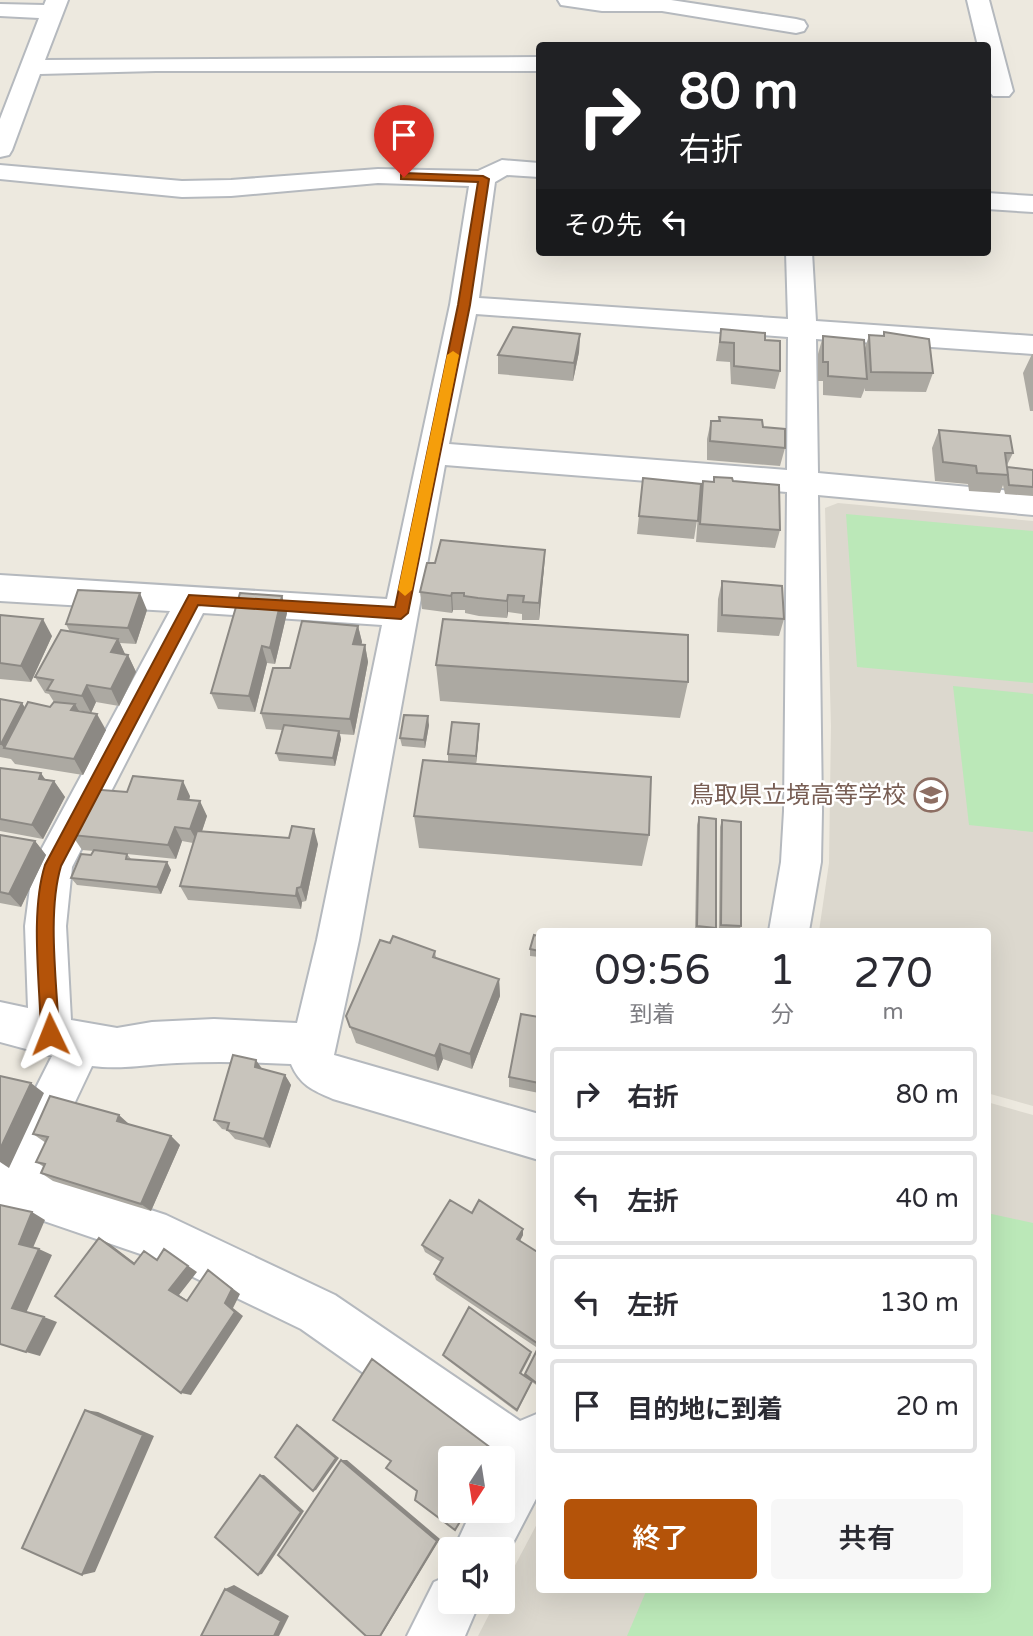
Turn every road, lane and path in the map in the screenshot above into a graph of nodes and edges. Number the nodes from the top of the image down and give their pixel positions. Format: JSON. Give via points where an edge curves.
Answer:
{"nodes":[{"id":1,"x":569,"y":0,"type":"edge"},
{"id":2,"x":794,"y":0,"type":"edge"},
{"id":3,"x":978,"y":0,"type":"edge"},
{"id":4,"x":55,"y":6,"type":"edge"},
{"id":5,"x":0,"y":10,"type":"edge"},
{"id":6,"x":795,"y":36,"type":"edge"},
{"id":7,"x":990,"y":42,"type":"edge"},
{"id":8,"x":991,"y":47,"type":"edge"},
{"id":9,"x":536,"y":64,"type":"edge"},
{"id":10,"x":29,"y":74,"type":"junction"},
{"id":11,"x":0,"y":80,"type":"edge"},
{"id":12,"x":1003,"y":91,"type":"edge"},
{"id":13,"x":0,"y":150,"type":"edge"},
{"id":14,"x":536,"y":170,"type":"edge"},
{"id":15,"x":0,"y":172,"type":"edge"},
{"id":16,"x":483,"y":179,"type":"junction"},
{"id":17,"x":991,"y":201,"type":"edge"},
{"id":18,"x":1033,"y":204,"type":"edge"},
{"id":19,"x":799,"y":256,"type":"edge"},
{"id":20,"x":464,"y":305,"type":"junction"},
{"id":21,"x":802,"y":331,"type":"junction"},
{"id":22,"x":1033,"y":345,"type":"edge"},
{"id":23,"x":432,"y":453,"type":"junction"},
{"id":24,"x":800,"y":482,"type":"junction"},
{"id":25,"x":1033,"y":504,"type":"edge"},
{"id":26,"x":0,"y":588,"type":"edge"},
{"id":27,"x":194,"y":599,"type":"junction"},
{"id":28,"x":401,"y":613,"type":"junction"},
{"id":29,"x":790,"y":928,"type":"edge"},
{"id":30,"x":0,"y":1022,"type":"edge"},
{"id":31,"x":65,"y":1039,"type":"junction"},
{"id":32,"x":313,"y":1044,"type":"junction"},
{"id":33,"x":536,"y":1136,"type":"edge"},
{"id":34,"x":6,"y":1184,"type":"edge"},
{"id":35,"x":534,"y":1448,"type":"edge"},
{"id":36,"x":515,"y":1484,"type":"edge"},
{"id":37,"x":446,"y":1614,"type":"edge"},
{"id":38,"x":435,"y":1636,"type":"edge"}],
"edges":[{"from":1,"to":6,"type":"street","via":[[662,5]]},
{"from":2,"to":6,"type":"street"},
{"from":3,"to":7,"type":"street"},
{"from":4,"to":5,"type":"street"},
{"from":4,"to":10,"type":"street"},
{"from":8,"to":12,"type":"street"},
{"from":9,"to":10,"type":"street"},
{"from":10,"to":11,"type":"street"},
{"from":10,"to":13,"type":"street"},
{"from":14,"to":16,"type":"street","via":[[502,167]]},
{"from":15,"to":16,"type":"street","via":[[182,189],[378,176]]},
{"from":16,"to":20,"type":"street"},
{"from":17,"to":18,"type":"street"},
{"from":19,"to":21,"type":"street"},
{"from":20,"to":21,"type":"street"},
{"from":20,"to":23,"type":"street"},
{"from":21,"to":22,"type":"street"},
{"from":21,"to":24,"type":"street"},
{"from":23,"to":24,"type":"street"},
{"from":23,"to":28,"type":"street"},
{"from":24,"to":25,"type":"street"},
{"from":24,"to":29,"type":"street","via":[[803,811],[801,862]]},
{"from":26,"to":27,"type":"street"},
{"from":27,"to":28,"type":"street"},
{"from":27,"to":31,"type":"street","via":[[53,865],[46,909]]},
{"from":28,"to":32,"type":"street","via":[[338,940]]},
{"from":30,"to":31,"type":"street"},
{"from":31,"to":32,"type":"street","via":[[117,1049],[214,1040]]},
{"from":31,"to":34,"type":"street"},
{"from":32,"to":33,"type":"street","via":[[312,1063],[332,1077]]},
{"from":34,"to":35,"type":"street","via":[[166,1238],[318,1312]]},
{"from":35,"to":36,"type":"street"},
{"from":37,"to":38,"type":"street"}]}
